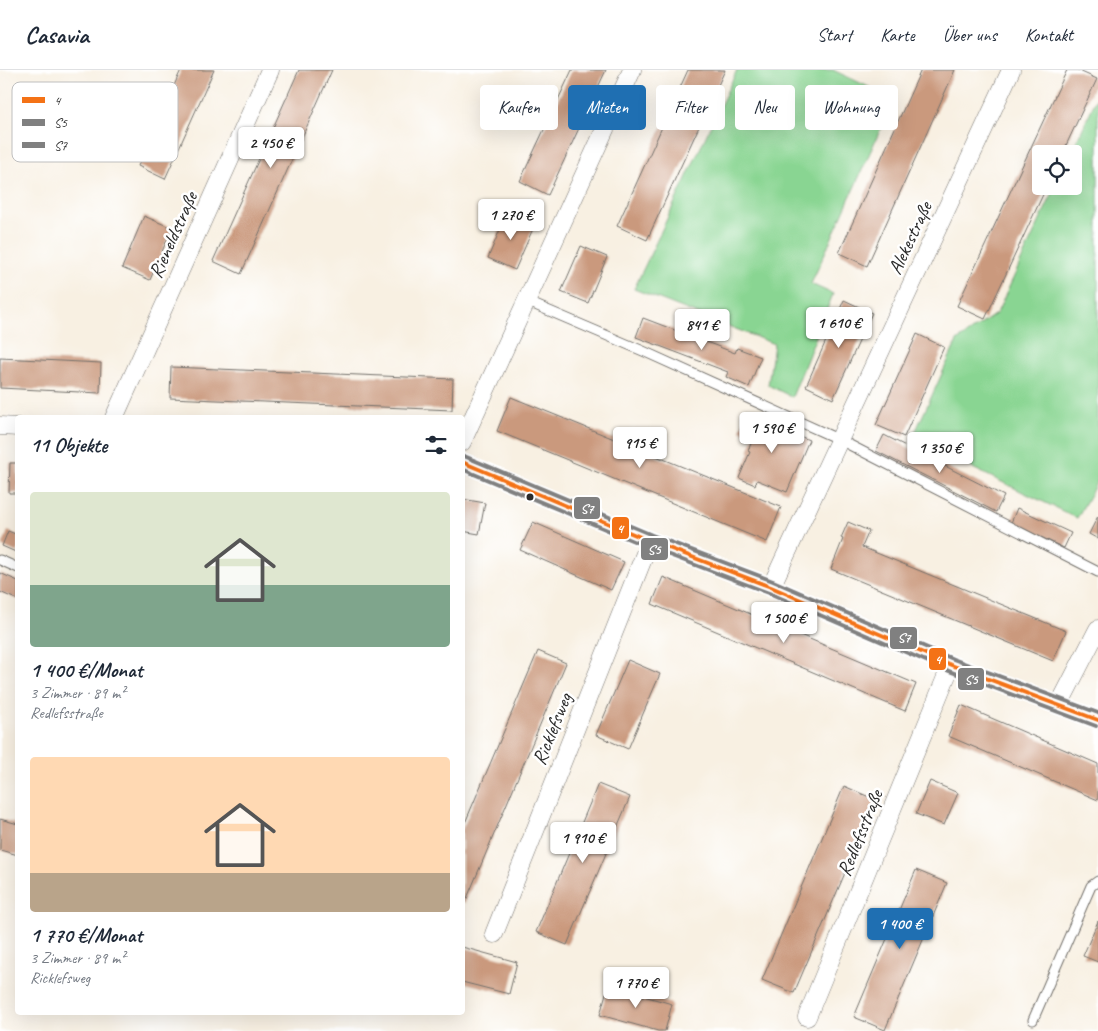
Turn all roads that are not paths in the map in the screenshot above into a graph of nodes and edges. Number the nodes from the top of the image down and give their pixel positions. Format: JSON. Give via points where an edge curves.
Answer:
{"nodes":[{"id":1,"x":270,"y":70,"type":"edge"},
{"id":2,"x":632,"y":70,"type":"edge"},
{"id":3,"x":1011,"y":70,"type":"edge"},
{"id":4,"x":526,"y":302,"type":"junction"},
{"id":5,"x":115,"y":415,"type":"edge"},
{"id":6,"x":0,"y":426,"type":"edge"},
{"id":7,"x":15,"y":427,"type":"edge"},
{"id":8,"x":465,"y":435,"type":"edge"},
{"id":9,"x":840,"y":440,"type":"junction"},
{"id":10,"x":465,"y":463,"type":"edge"},
{"id":11,"x":650,"y":541,"type":"junction"},
{"id":12,"x":0,"y":560,"type":"edge"},
{"id":13,"x":15,"y":567,"type":"edge"},
{"id":14,"x":1098,"y":572,"type":"edge"},
{"id":15,"x":771,"y":587,"type":"junction"},
{"id":16,"x":1098,"y":629,"type":"edge"},
{"id":17,"x":952,"y":665,"type":"junction"},
{"id":18,"x":1058,"y":705,"type":"junction"},
{"id":19,"x":1098,"y":720,"type":"edge"},
{"id":20,"x":1098,"y":881,"type":"edge"},
{"id":21,"x":494,"y":934,"type":"dead end"},
{"id":22,"x":807,"y":1017,"type":"dead end"},
{"id":23,"x":1033,"y":1020,"type":"dead end"}],
"edges":[{"from":1,"to":5,"type":"street","name":"Rieneldstraße"},
{"from":2,"to":4,"type":"street"},
{"from":3,"to":9,"type":"street","name":"Alekestraße"},
{"from":4,"to":8,"type":"street"},
{"from":4,"to":9,"type":"lane"},
{"from":6,"to":7,"type":"street"},
{"from":9,"to":14,"type":"lane"},
{"from":9,"to":15,"type":"street","name":"Alekestraße"},
{"from":10,"to":11,"type":"street"},
{"from":11,"to":15,"type":"street"},
{"from":11,"to":21,"type":"street","name":"Ricklefsweg"},
{"from":12,"to":13,"type":"lane"},
{"from":15,"to":17,"type":"street"},
{"from":16,"to":18,"type":"street"},
{"from":17,"to":18,"type":"street"},
{"from":17,"to":22,"type":"street","name":"Redlefsstraße"},
{"from":18,"to":19,"type":"street"},
{"from":20,"to":23,"type":"lane","via":[[1091,886]]}]}
